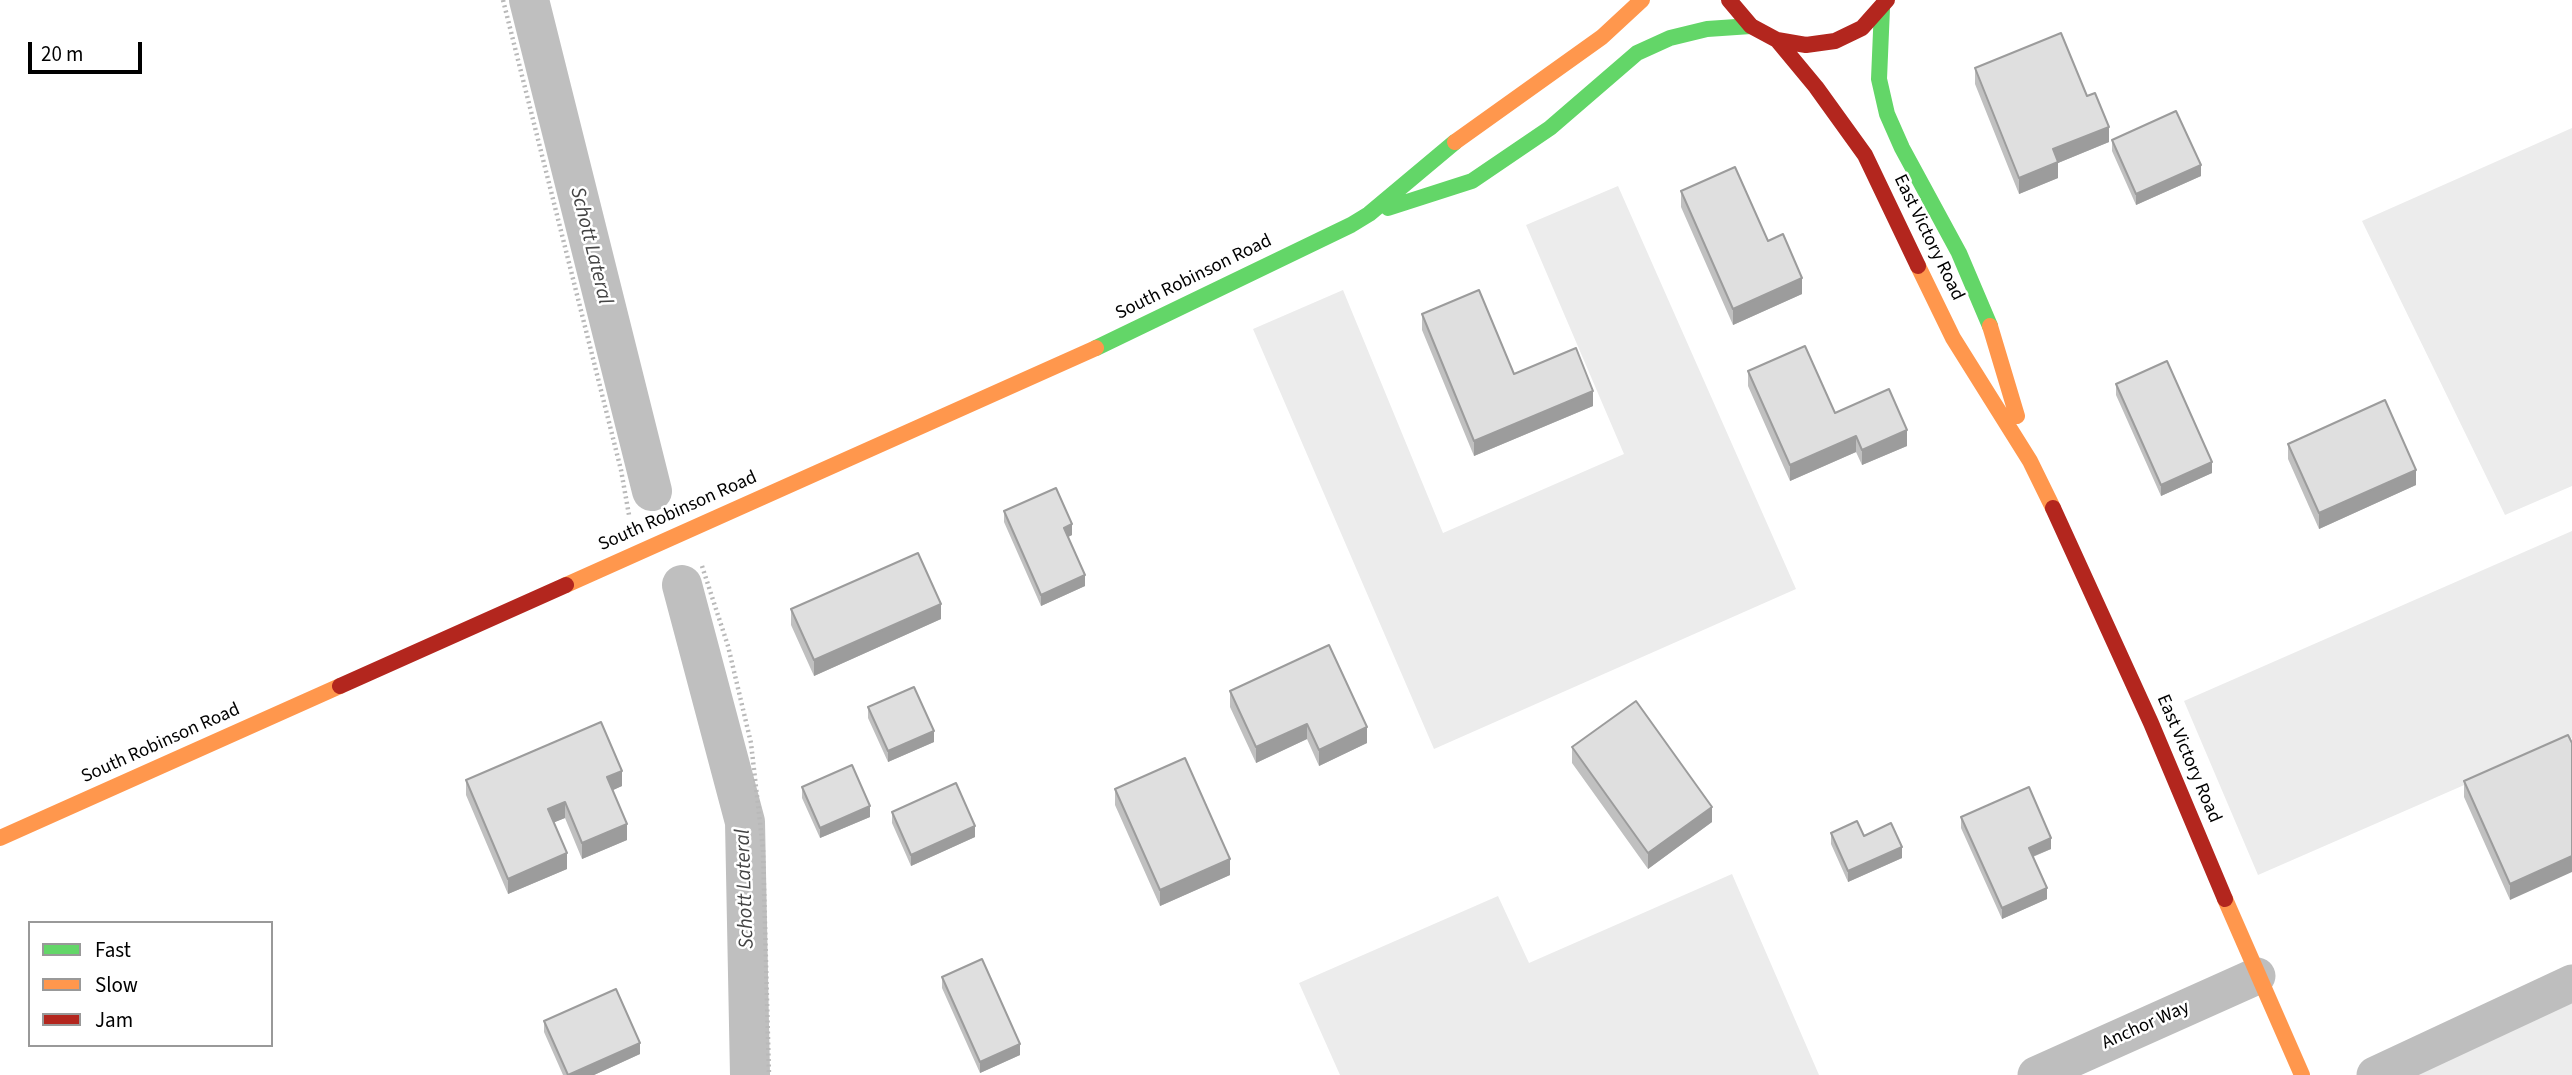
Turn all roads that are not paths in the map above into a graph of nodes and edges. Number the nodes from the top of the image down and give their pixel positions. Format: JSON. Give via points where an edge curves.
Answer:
{"nodes":[{"id":1,"x":1642,"y":0,"type":"edge"},
{"id":2,"x":1728,"y":0,"type":"edge"},
{"id":3,"x":1885,"y":4,"type":"edge"},
{"id":4,"x":1751,"y":26,"type":"junction"},
{"id":5,"x":1777,"y":40,"type":"junction"},
{"id":6,"x":1369,"y":214,"type":"junction"},
{"id":7,"x":2030,"y":461,"type":"junction"},
{"id":8,"x":0,"y":838,"type":"edge"},
{"id":9,"x":2257,"y":976,"type":"junction"},
{"id":10,"x":2572,"y":983,"type":"edge"},
{"id":11,"x":2036,"y":1075,"type":"edge"},
{"id":12,"x":2302,"y":1075,"type":"edge"},
{"id":13,"x":2375,"y":1075,"type":"edge"}],
"edges":[{"from":1,"to":6,"type":"street","name":"South Robinson Road","via":[[1602,37],[1452,144]]},
{"from":2,"to":4,"type":"street"},
{"from":3,"to":5,"type":"street","via":[[1862,28],[1835,41],[1806,45]]},
{"from":3,"to":7,"type":"street","name":"East Victory Road","via":[[1879,79],[1888,114],[1989,322]]},
{"from":4,"to":5,"type":"street"},
{"from":4,"to":6,"type":"street","name":"South Robinson Road","via":[[1707,29],[1637,53],[1550,128],[1472,181]]},
{"from":5,"to":7,"type":"street","name":"East Victory Road","via":[[1865,155],[1953,338]]},
{"from":6,"to":8,"type":"street","name":"South Robinson Road","via":[[1130,333]]},
{"from":7,"to":9,"type":"street","name":"East Victory Road","via":[[2151,723]]},
{"from":9,"to":11,"type":"street","name":"Anchor Way"},
{"from":9,"to":12,"type":"street","name":"East Victory Road"},
{"from":10,"to":13,"type":"street"}]}
